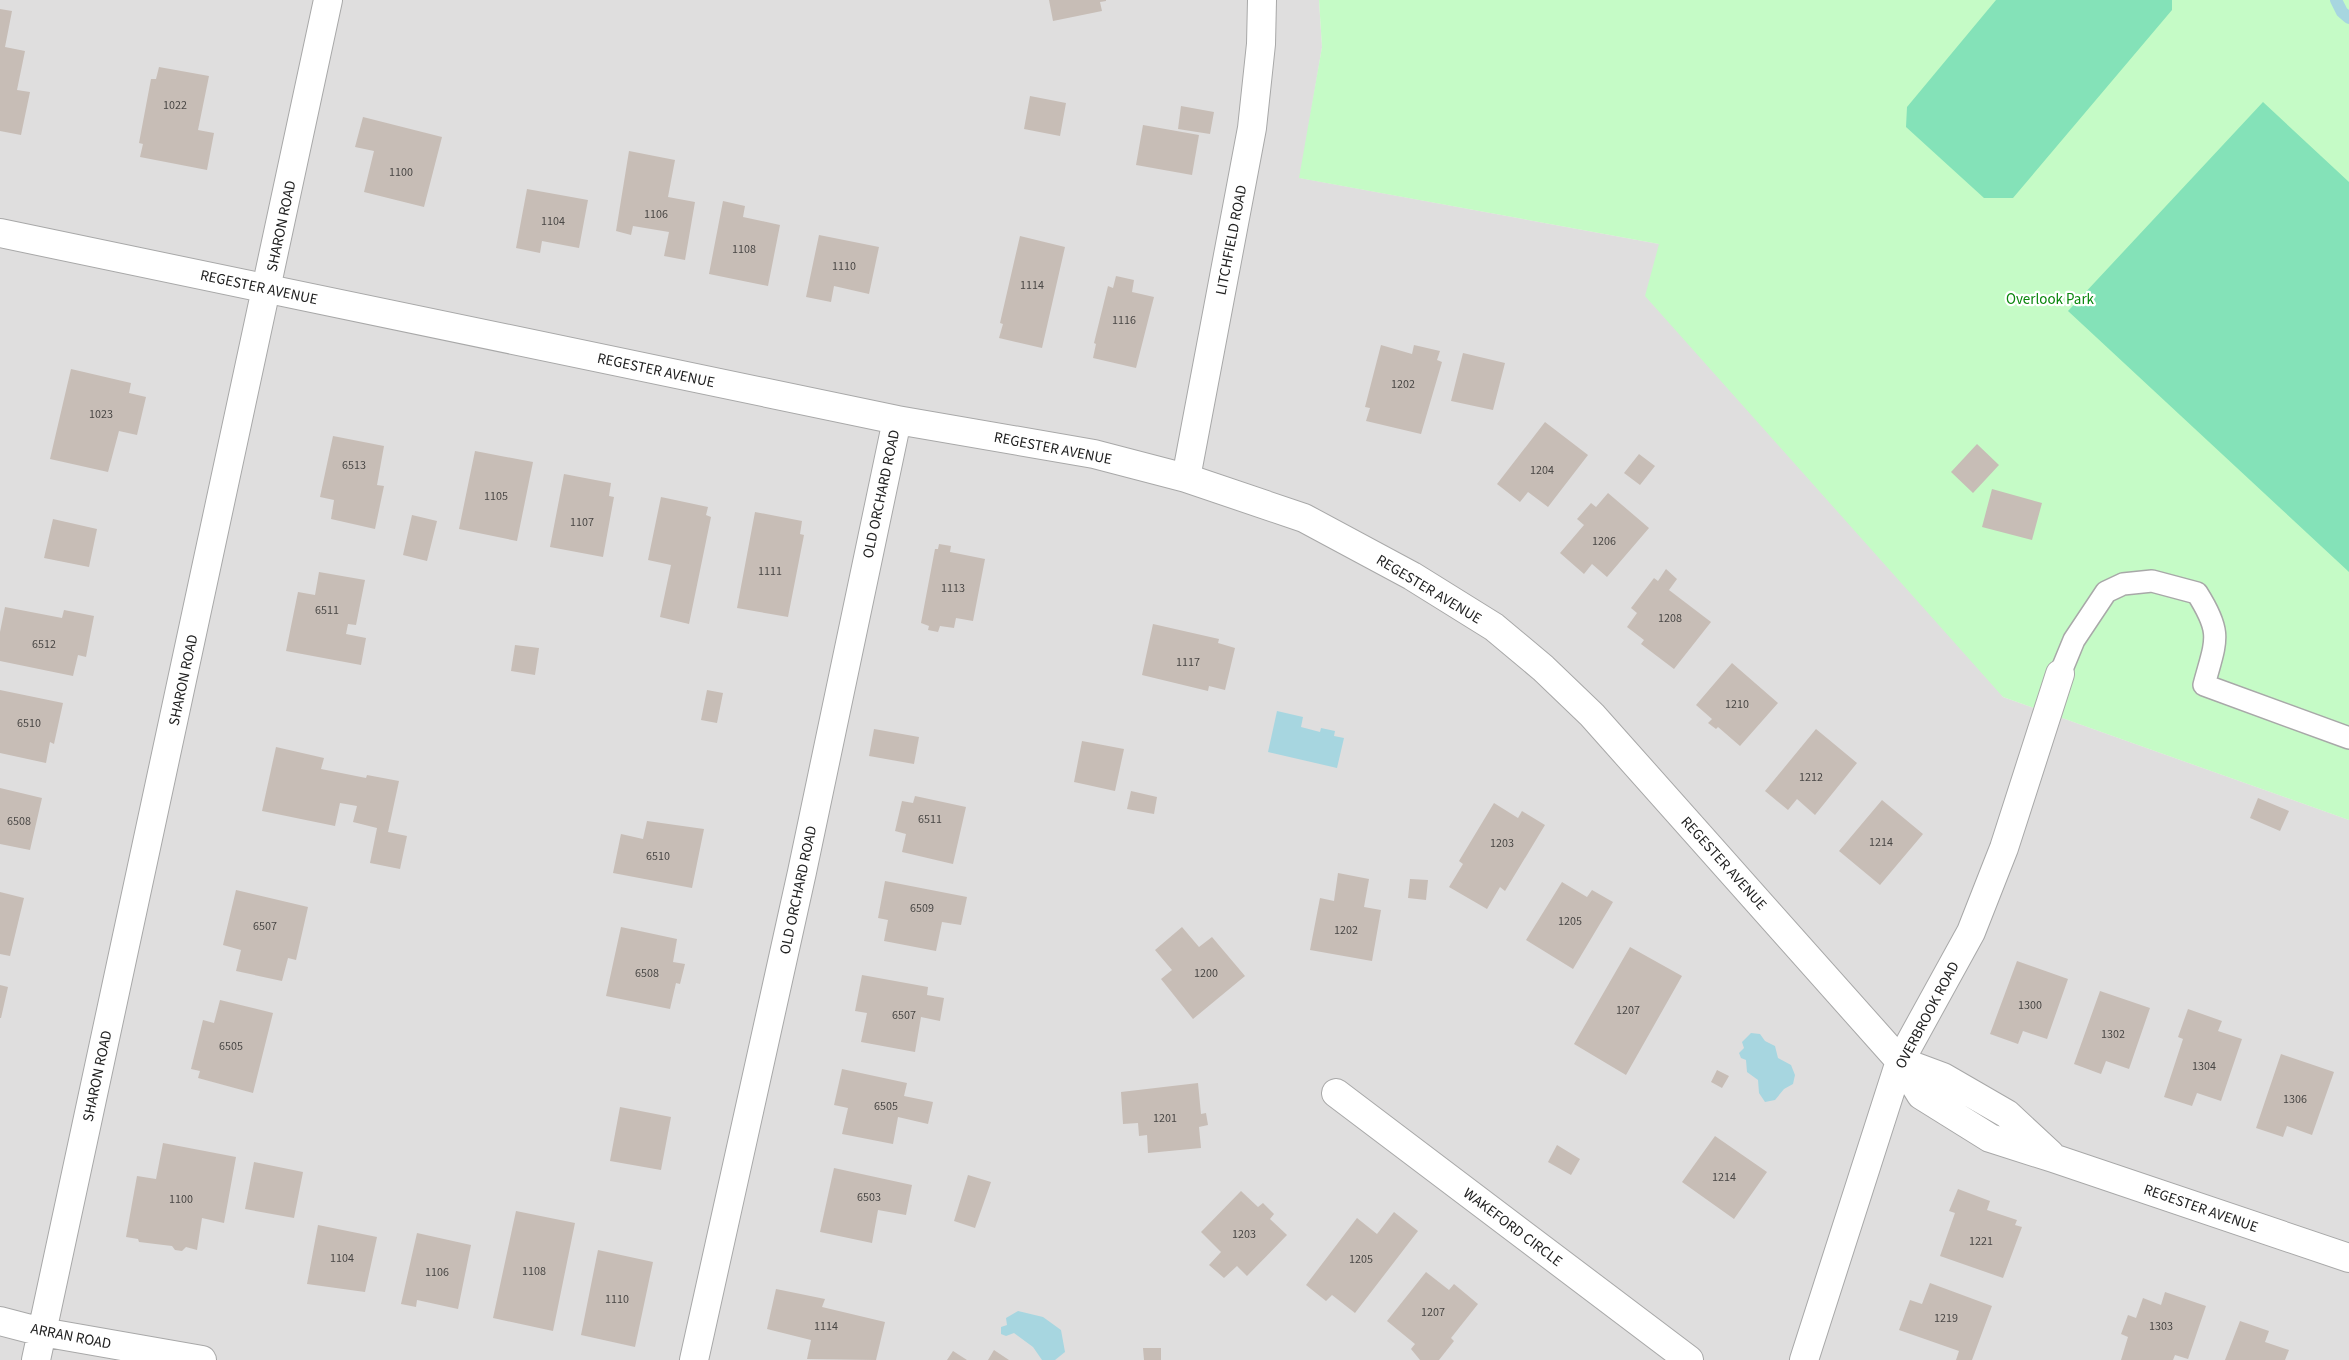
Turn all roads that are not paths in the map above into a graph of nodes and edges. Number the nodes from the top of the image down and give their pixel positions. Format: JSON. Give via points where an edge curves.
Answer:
{"nodes":[{"id":1,"x":328,"y":0,"type":"edge"},
{"id":2,"x":1262,"y":0,"type":"edge"},
{"id":3,"x":0,"y":233,"type":"edge"},
{"id":4,"x":267,"y":289,"type":"junction"},
{"id":5,"x":896,"y":420,"type":"junction"},
{"id":6,"x":1186,"y":478,"type":"junction"},
{"id":7,"x":2060,"y":674,"type":"joint"},
{"id":8,"x":2349,"y":738,"type":"edge"},
{"id":9,"x":1900,"y":1060,"type":"junction"},
{"id":10,"x":1336,"y":1093,"type":"dead end"},
{"id":11,"x":2349,"y":1258,"type":"edge"},
{"id":12,"x":0,"y":1321,"type":"edge"},
{"id":13,"x":42,"y":1332,"type":"junction"},
{"id":14,"x":36,"y":1360,"type":"edge"},
{"id":15,"x":202,"y":1360,"type":"edge"},
{"id":16,"x":694,"y":1360,"type":"edge"},
{"id":17,"x":1689,"y":1360,"type":"edge"},
{"id":18,"x":1804,"y":1360,"type":"edge"}],
"edges":[{"from":1,"to":4,"type":"street","name":"SHARON ROAD"},
{"from":2,"to":6,"type":"street","name":"LITCHFIELD ROAD","via":[[1252,128]]},
{"from":3,"to":4,"type":"street","name":"REGESTER AVENUE"},
{"from":4,"to":5,"type":"street","name":"REGESTER AVENUE"},
{"from":4,"to":13,"type":"street","name":"SHARON ROAD"},
{"from":5,"to":6,"type":"street","name":"REGESTER AVENUE","via":[[1094,454]]},
{"from":5,"to":16,"type":"street","name":"OLD ORCHARD ROAD","via":[[802,872]]},
{"from":6,"to":9,"type":"street","name":"REGESTER AVENUE","via":[[1304,518],[1412,576],[1494,627],[1592,715]]},
{"from":7,"to":8,"type":"lane","via":[[2074,640],[2106,592],[2123,584],[2152,581],[2197,593],[2211,616],[2216,640],[2204,685]]},
{"from":7,"to":9,"type":"street","name":"OVERBROOK ROAD","via":[[2004,848],[1971,932]]},
{"from":9,"to":11,"type":"street","name":"REGESTER AVENUE","via":[[1922,1095],[1990,1138]]},
{"from":9,"to":18,"type":"street","name":"OVERBROOK ROAD"},
{"from":10,"to":17,"type":"street","name":"WAKEFORD CIRCLE"},
{"from":12,"to":13,"type":"street","name":"ARRAN ROAD"},
{"from":13,"to":14,"type":"street","name":"SHARON ROAD"},
{"from":13,"to":15,"type":"street","name":"ARRAN ROAD"}]}
